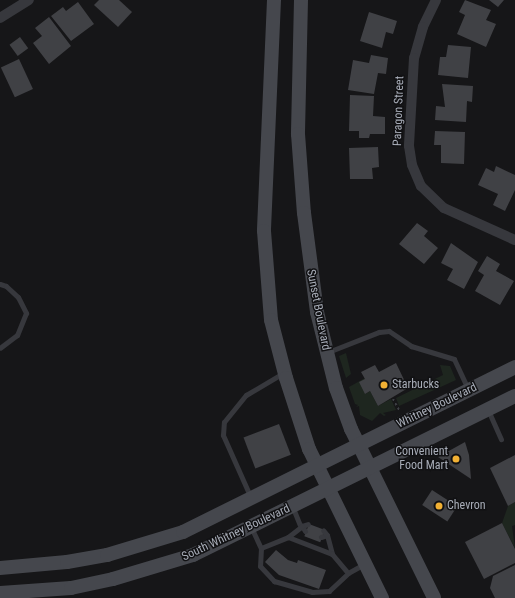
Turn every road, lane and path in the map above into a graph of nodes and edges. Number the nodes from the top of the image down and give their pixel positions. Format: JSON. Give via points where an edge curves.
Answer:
{"nodes":[{"id":1,"x":29,"y":0,"type":"edge"},
{"id":2,"x":274,"y":0,"type":"edge"},
{"id":3,"x":301,"y":0,"type":"edge"},
{"id":4,"x":436,"y":0,"type":"edge"},
{"id":5,"x":0,"y":18,"type":"edge"},
{"id":6,"x":515,"y":240,"type":"edge"},
{"id":7,"x":0,"y":284,"type":"edge"},
{"id":8,"x":0,"y":348,"type":"edge"},
{"id":9,"x":326,"y":353,"type":"junction"},
{"id":10,"x":515,"y":367,"type":"edge"},
{"id":11,"x":284,"y":372,"type":"junction"},
{"id":12,"x":468,"y":390,"type":"junction"},
{"id":13,"x":515,"y":396,"type":"edge"},
{"id":14,"x":393,"y":399,"type":"dead end"},
{"id":15,"x":399,"y":410,"type":"dead end"},
{"id":16,"x":487,"y":410,"type":"junction"},
{"id":17,"x":501,"y":439,"type":"dead end"},
{"id":18,"x":359,"y":444,"type":"junction"},
{"id":19,"x":317,"y":466,"type":"junction"},
{"id":20,"x":370,"y":468,"type":"junction"},
{"id":21,"x":328,"y":489,"type":"junction"},
{"id":22,"x":251,"y":498,"type":"junction"},
{"id":23,"x":292,"y":507,"type":"junction"},
{"id":24,"x":250,"y":526,"type":"junction"},
{"id":25,"x":323,"y":530,"type":"dead end"},
{"id":26,"x":327,"y":535,"type":"junction"},
{"id":27,"x":288,"y":537,"type":"junction"},
{"id":28,"x":321,"y":537,"type":"dead end"},
{"id":29,"x":261,"y":548,"type":"junction"},
{"id":30,"x":332,"y":554,"type":"junction"},
{"id":31,"x":365,"y":564,"type":"junction"},
{"id":32,"x":0,"y":568,"type":"edge"},
{"id":33,"x":348,"y":573,"type":"junction"},
{"id":34,"x":0,"y":593,"type":"edge"},
{"id":35,"x":380,"y":597,"type":"edge"},
{"id":36,"x":434,"y":598,"type":"edge"}],
"edges":[{"from":1,"to":5,"type":"street"},
{"from":2,"to":11,"type":"main road","via":[[264,231],[271,320]]},
{"from":3,"to":9,"type":"main road","name":"Sunset Boulevard","via":[[298,134],[304,213],[317,312]]},
{"from":4,"to":6,"type":"street","name":"Paragon Street","via":[[423,27],[414,58],[409,138],[412,165],[421,186],[444,208]]},
{"from":7,"to":8,"type":"lane","via":[[18,297],[26,313],[17,334]]},
{"from":9,"to":12,"type":"lane","via":[[379,332],[389,331],[411,346],[454,358]]},
{"from":9,"to":18,"type":"main road","name":"Sunset Boulevard"},
{"from":10,"to":12,"type":"main road","name":"Whitney Boulevard"},
{"from":11,"to":19,"type":"main road"},
{"from":11,"to":22,"type":"lane","via":[[246,396],[224,422],[223,435]]},
{"from":12,"to":18,"type":"main road","name":"Whitney Boulevard"},
{"from":13,"to":16,"type":"main road","name":"Whitney Boulevard"},
{"from":14,"to":15,"type":"path"},
{"from":16,"to":17,"type":"lane"},
{"from":16,"to":20,"type":"main road","name":"Whitney Boulevard"},
{"from":18,"to":19,"type":"main road","name":"Whitney Boulevard"},
{"from":18,"to":20,"type":"main road","name":"Sunset Boulevard"},
{"from":19,"to":21,"type":"main road"},
{"from":19,"to":22,"type":"main road","name":"South Whitney Boulevard"},
{"from":20,"to":21,"type":"main road","name":"Whitney Boulevard"},
{"from":20,"to":36,"type":"main road","name":"Sunset Boulevard"},
{"from":21,"to":23,"type":"main road","name":"South Whitney Boulevard"},
{"from":21,"to":31,"type":"main road"},
{"from":22,"to":32,"type":"main road","name":"South Whitney Boulevard","via":[[183,532],[146,544],[67,562]]},
{"from":23,"to":24,"type":"main road","name":"South Whitney Boulevard"},
{"from":23,"to":27,"type":"lane","via":[[304,527]]},
{"from":24,"to":29,"type":"lane"},
{"from":24,"to":34,"type":"main road","name":"South Whitney Boulevard","via":[[193,555],[127,576],[71,588]]},
{"from":25,"to":26,"type":"lane"},
{"from":26,"to":28,"type":"lane"},
{"from":26,"to":30,"type":"lane"},
{"from":27,"to":29,"type":"lane"},
{"from":27,"to":30,"type":"lane"},
{"from":29,"to":33,"type":"lane","via":[[260,566],[274,581],[312,592],[329,591]]},
{"from":30,"to":33,"type":"lane"},
{"from":31,"to":33,"type":"lane"},
{"from":31,"to":35,"type":"main road"}]}
